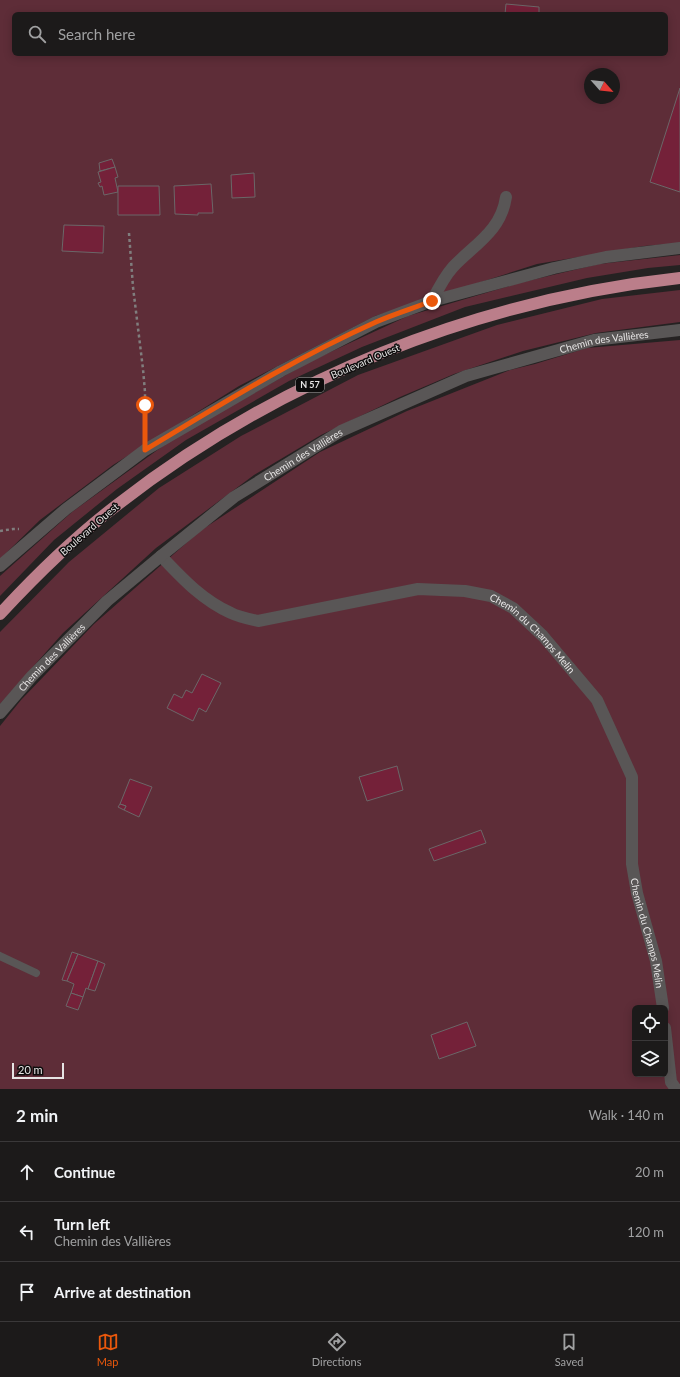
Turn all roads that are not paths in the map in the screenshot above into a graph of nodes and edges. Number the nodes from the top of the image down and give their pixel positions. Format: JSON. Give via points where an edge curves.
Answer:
{"nodes":[{"id":1,"x":506,"y":197,"type":"dead end"},
{"id":2,"x":680,"y":248,"type":"edge"},
{"id":3,"x":680,"y":278,"type":"edge"},
{"id":4,"x":432,"y":301,"type":"junction"},
{"id":5,"x":680,"y":330,"type":"edge"},
{"id":6,"x":161,"y":556,"type":"junction"},
{"id":7,"x":0,"y":566,"type":"edge"},
{"id":8,"x":0,"y":614,"type":"edge"},
{"id":9,"x":0,"y":713,"type":"edge"},
{"id":10,"x":0,"y":956,"type":"edge"},
{"id":11,"x":36,"y":972,"type":"dead end"},
{"id":12,"x":663,"y":1005,"type":"edge"},
{"id":13,"x":666,"y":1041,"type":"edge"},
{"id":14,"x":676,"y":1089,"type":"edge"}],
"edges":[{"from":1,"to":4,"type":"street","via":[[495,227],[452,268]]},
{"from":2,"to":4,"type":"street","via":[[580,262]]},
{"from":3,"to":8,"type":"main road","name":"Boulevard Ouest","number":"N 57","via":[[588,291],[498,312],[419,338],[323,379],[204,444],[116,505],[74,541]]},
{"from":4,"to":7,"type":"street","via":[[376,322],[326,347],[274,374],[145,450],[66,508]]},
{"from":5,"to":6,"type":"street","name":"Chemin des Vallières","via":[[594,340],[459,380],[341,431],[234,497]]},
{"from":6,"to":9,"type":"street","name":"Chemin des Vallières","via":[[107,601],[32,676]]},
{"from":6,"to":12,"type":"street","name":"Chemin du Champs Melin","via":[[186,583],[208,600],[232,614],[258,621],[418,589],[465,591],[491,596],[513,608],[543,636],[597,700],[632,778],[632,864],[637,893],[656,961]]},
{"from":10,"to":11,"type":"lane"},
{"from":13,"to":14,"type":"street","via":[[671,1082]]}]}
